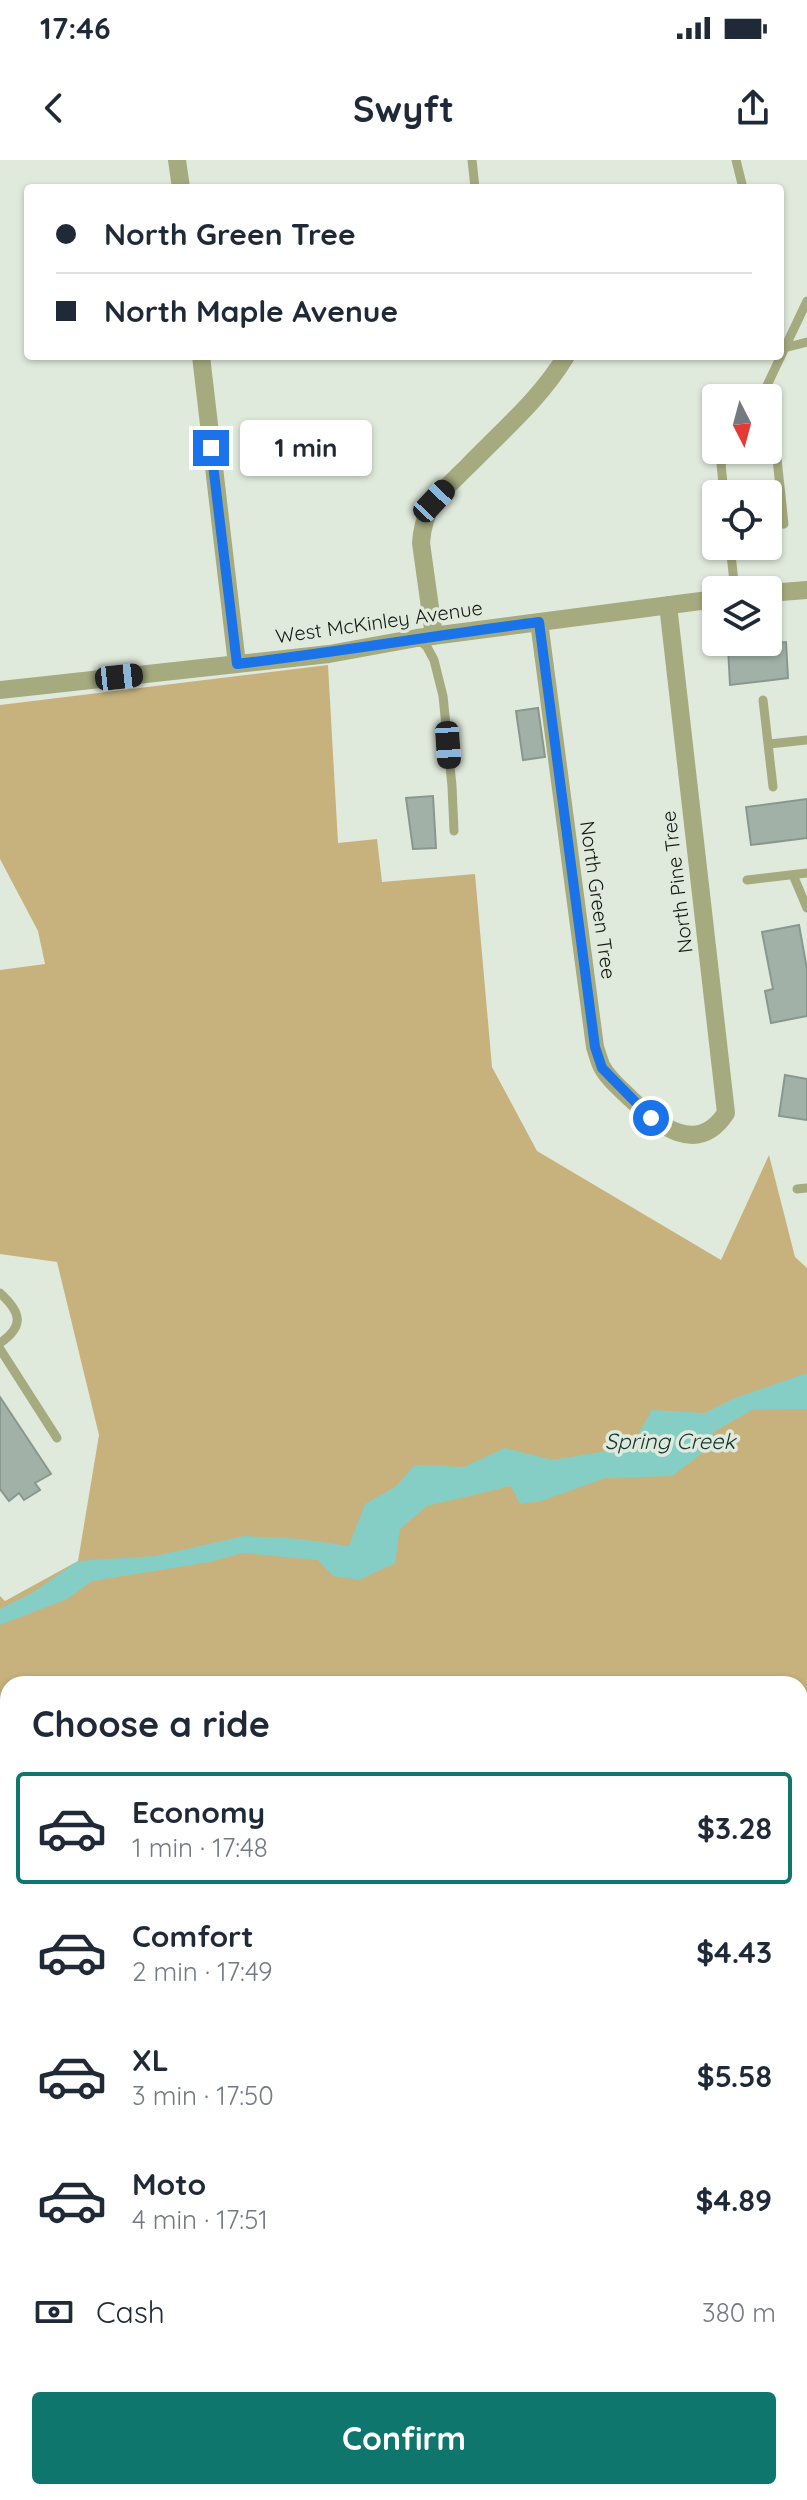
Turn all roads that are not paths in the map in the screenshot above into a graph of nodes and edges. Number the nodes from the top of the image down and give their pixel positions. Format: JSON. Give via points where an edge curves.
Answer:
{"nodes":[{"id":1,"x":177,"y":160,"type":"edge"},
{"id":2,"x":472,"y":160,"type":"edge"},
{"id":3,"x":736,"y":160,"type":"edge"},
{"id":4,"x":180,"y":184,"type":"edge"},
{"id":5,"x":475,"y":184,"type":"edge"},
{"id":6,"x":742,"y":184,"type":"edge"},
{"id":7,"x":807,"y":301,"type":"edge"},
{"id":8,"x":807,"y":342,"type":"edge"},
{"id":9,"x":784,"y":348,"type":"joint"},
{"id":10,"x":201,"y":360,"type":"edge"},
{"id":11,"x":563,"y":360,"type":"edge"},
{"id":12,"x":778,"y":360,"type":"edge"},
{"id":13,"x":767,"y":384,"type":"edge"},
{"id":14,"x":782,"y":505,"type":"edge"},
{"id":15,"x":782,"y":524,"type":"edge"},
{"id":16,"x":807,"y":590,"type":"edge"},
{"id":17,"x":782,"y":592,"type":"edge"},
{"id":18,"x":702,"y":601,"type":"edge"},
{"id":19,"x":668,"y":605,"type":"junction"},
{"id":20,"x":539,"y":622,"type":"junction"},
{"id":21,"x":426,"y":637,"type":"junction"},
{"id":22,"x":237,"y":664,"type":"junction"},
{"id":23,"x":0,"y":690,"type":"edge"},
{"id":24,"x":763,"y":700,"type":"dead end"},
{"id":25,"x":807,"y":740,"type":"edge"},
{"id":26,"x":769,"y":744,"type":"junction"},
{"id":27,"x":773,"y":787,"type":"dead end"},
{"id":28,"x":454,"y":831,"type":"dead end"},
{"id":29,"x":807,"y":873,"type":"edge"},
{"id":30,"x":793,"y":875,"type":"junction"},
{"id":31,"x":747,"y":880,"type":"dead end"},
{"id":32,"x":807,"y":908,"type":"edge"},
{"id":33,"x":694,"y":1134,"type":"joint"},
{"id":34,"x":0,"y":1293,"type":"edge"},
{"id":35,"x":0,"y":1343,"type":"edge"},
{"id":36,"x":0,"y":1349,"type":"edge"},
{"id":37,"x":57,"y":1438,"type":"dead end"}],
"edges":[{"from":1,"to":4,"type":"street"},
{"from":2,"to":5,"type":"lane"},
{"from":3,"to":6,"type":"lane"},
{"from":7,"to":9,"type":"lane"},
{"from":8,"to":9,"type":"lane"},
{"from":10,"to":22,"type":"street"},
{"from":11,"to":21,"type":"street","via":[[533,400],[434,501],[421,543]]},
{"from":12,"to":13,"type":"lane"},
{"from":14,"to":15,"type":"lane"},
{"from":16,"to":17,"type":"street"},
{"from":18,"to":19,"type":"street","name":"West McKinley Avenue"},
{"from":19,"to":20,"type":"street","name":"West McKinley Avenue"},
{"from":19,"to":33,"type":"street","name":"North Pine Tree","via":[[726,1113],[719,1124]]},
{"from":20,"to":21,"type":"street","name":"West McKinley Avenue"},
{"from":20,"to":33,"type":"street","name":"North Green Tree","via":[[595,1047],[602,1068],[651,1118],[675,1133]]},
{"from":21,"to":22,"type":"street","name":"West McKinley Avenue"},
{"from":21,"to":28,"type":"lane","via":[[443,696]]},
{"from":22,"to":23,"type":"street","name":"West McKinley Avenue"},
{"from":24,"to":26,"type":"lane"},
{"from":25,"to":26,"type":"lane"},
{"from":26,"to":27,"type":"lane"},
{"from":29,"to":30,"type":"lane"},
{"from":30,"to":31,"type":"lane"},
{"from":30,"to":32,"type":"lane"},
{"from":34,"to":35,"type":"lane","via":[[17,1313],[18,1325]]},
{"from":36,"to":37,"type":"lane"}]}
